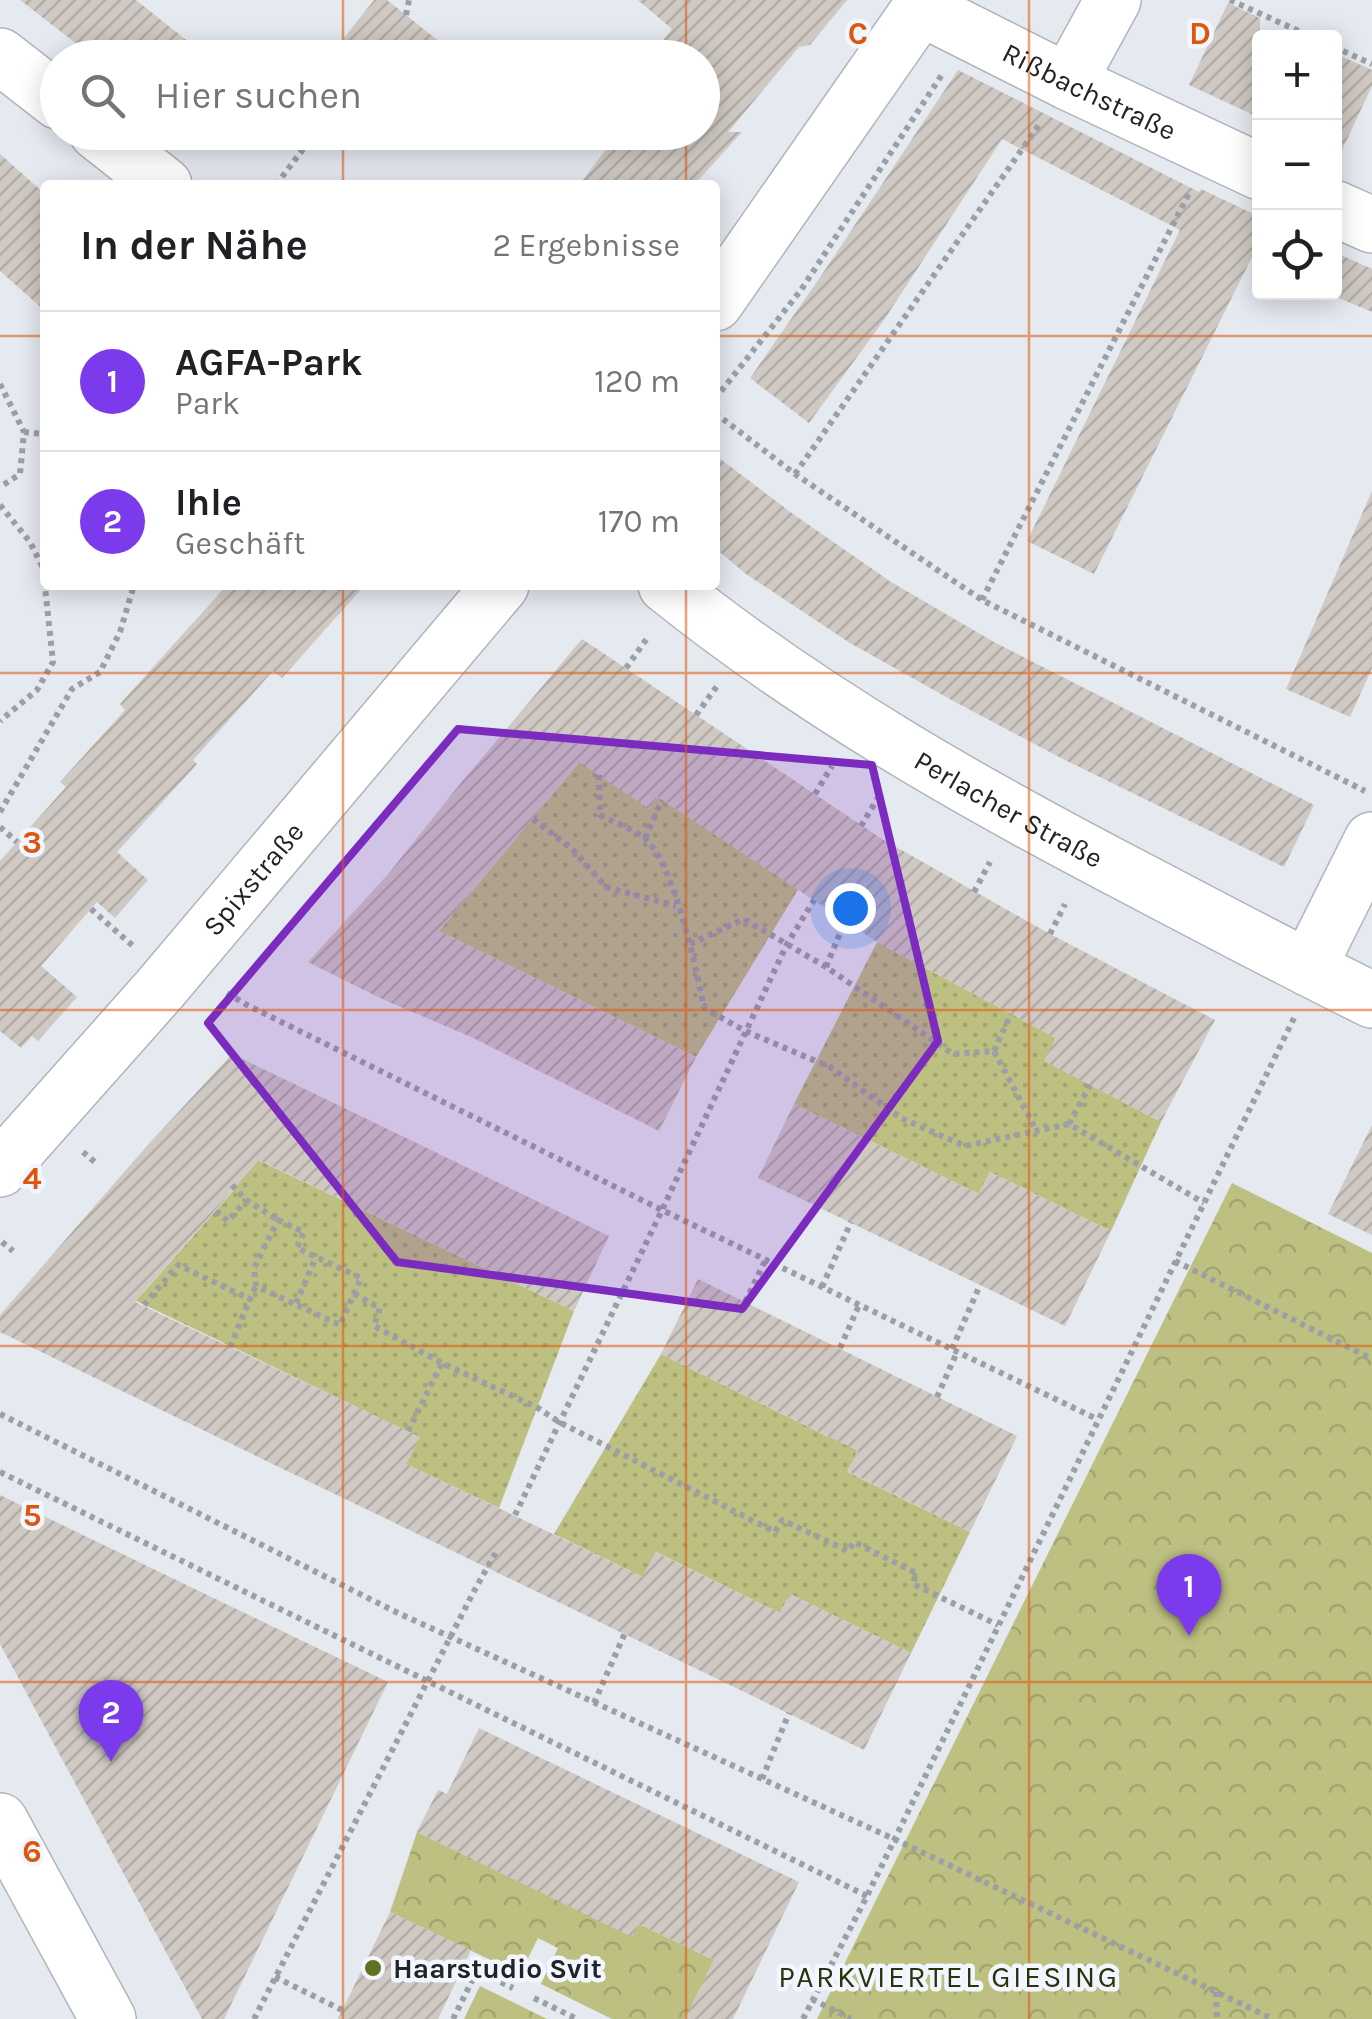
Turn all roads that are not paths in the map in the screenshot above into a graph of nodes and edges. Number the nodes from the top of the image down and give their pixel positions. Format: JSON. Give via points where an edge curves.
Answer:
{"nodes":[{"id":1,"x":1114,"y":0,"type":"edge"},
{"id":2,"x":923,"y":4,"type":"edge"},
{"id":3,"x":0,"y":56,"type":"edge"},
{"id":4,"x":1068,"y":82,"type":"junction"},
{"id":5,"x":40,"y":87,"type":"edge"},
{"id":6,"x":120,"y":150,"type":"edge"},
{"id":7,"x":1252,"y":168,"type":"edge"},
{"id":8,"x":158,"y":180,"type":"edge"},
{"id":9,"x":1338,"y":210,"type":"edge"},
{"id":10,"x":1372,"y":225,"type":"edge"},
{"id":11,"x":720,"y":296,"type":"edge"},
{"id":12,"x":497,"y":590,"type":"edge"},
{"id":13,"x":673,"y":590,"type":"edge"},
{"id":14,"x":1372,"y":840,"type":"edge"},
{"id":15,"x":1308,"y":968,"type":"junction"},
{"id":16,"x":1372,"y":1000,"type":"edge"},
{"id":17,"x":0,"y":1170,"type":"edge"},
{"id":18,"x":0,"y":1822,"type":"edge"},
{"id":19,"x":108,"y":2019,"type":"edge"}],
"edges":[{"from":1,"to":4,"type":"street"},
{"from":2,"to":4,"type":"street","name":"Rißbachstraße"},
{"from":2,"to":11,"type":"street"},
{"from":3,"to":5,"type":"street"},
{"from":4,"to":7,"type":"street","name":"Rißbachstraße"},
{"from":6,"to":8,"type":"street"},
{"from":9,"to":10,"type":"street"},
{"from":12,"to":17,"type":"street","name":"Spixstraße"},
{"from":13,"to":15,"type":"street","name":"Perlacher Straße","via":[[923,762]]},
{"from":14,"to":15,"type":"street"},
{"from":15,"to":16,"type":"street","name":"Perlacher Straße"},
{"from":18,"to":19,"type":"street"}]}
